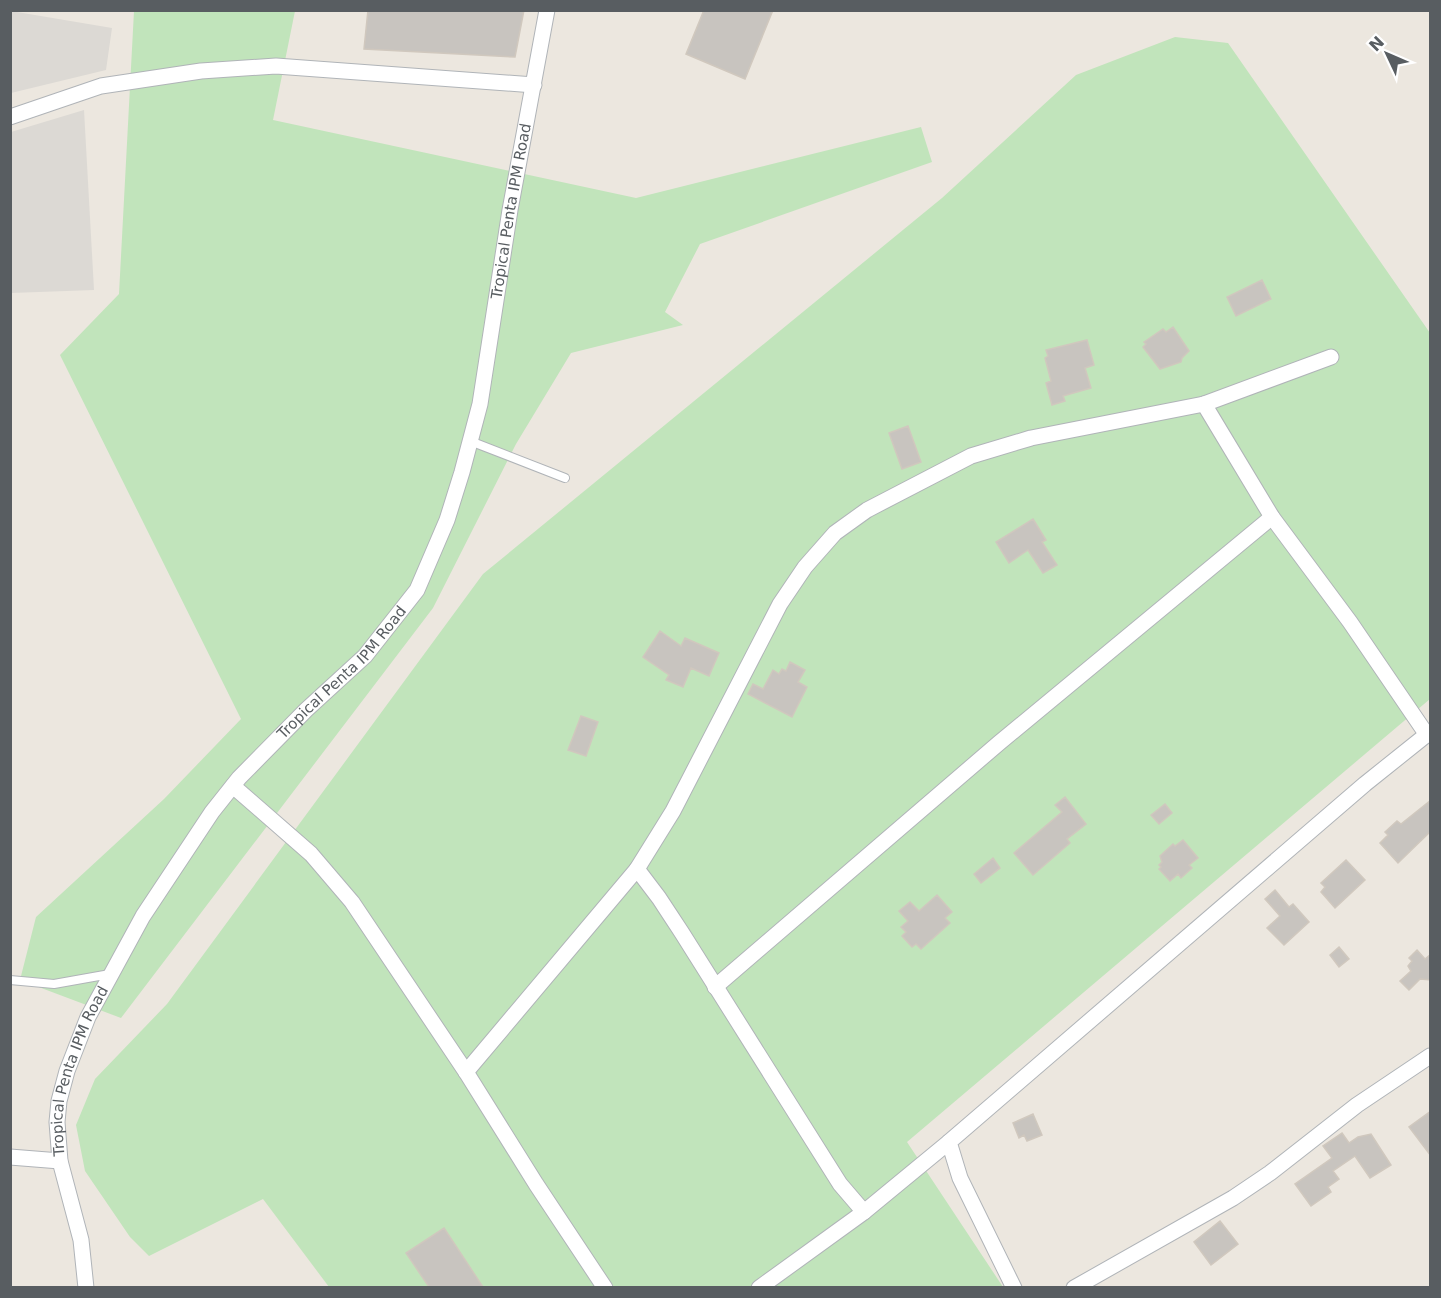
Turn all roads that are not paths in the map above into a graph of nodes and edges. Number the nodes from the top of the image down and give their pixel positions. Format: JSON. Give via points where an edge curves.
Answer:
{"nodes":[{"id":1,"x":547,"y":10,"type":"edge"},
{"id":2,"x":534,"y":85,"type":"junction"},
{"id":3,"x":10,"y":117,"type":"edge"},
{"id":4,"x":1331,"y":357,"type":"dead end"},
{"id":5,"x":1204,"y":404,"type":"junction"},
{"id":6,"x":470,"y":441,"type":"junction"},
{"id":7,"x":566,"y":478,"type":"dead end"},
{"id":8,"x":1272,"y":517,"type":"junction"},
{"id":9,"x":1429,"y":733,"type":"edge"},
{"id":10,"x":233,"y":786,"type":"junction"},
{"id":11,"x":637,"y":869,"type":"junction"},
{"id":12,"x":111,"y":974,"type":"junction"},
{"id":13,"x":10,"y":980,"type":"edge"},
{"id":14,"x":715,"y":987,"type":"junction"},
{"id":15,"x":1431,"y":1056,"type":"edge"},
{"id":16,"x":466,"y":1072,"type":"junction"},
{"id":17,"x":949,"y":1142,"type":"junction"},
{"id":18,"x":10,"y":1157,"type":"edge"},
{"id":19,"x":60,"y":1161,"type":"junction"},
{"id":20,"x":864,"y":1212,"type":"junction"},
{"id":21,"x":88,"y":1286,"type":"edge"},
{"id":22,"x":605,"y":1287,"type":"edge"},
{"id":23,"x":759,"y":1287,"type":"edge"},
{"id":24,"x":1014,"y":1287,"type":"edge"},
{"id":25,"x":1074,"y":1287,"type":"edge"}],
"edges":[{"from":1,"to":2,"type":"street","name":"Tropical Penta IPM Road"},
{"from":2,"to":3,"type":"street","via":[[276,66],[101,86]]},
{"from":2,"to":6,"type":"street","name":"Tropical Penta IPM Road","via":[[480,404]]},
{"from":4,"to":5,"type":"street"},
{"from":5,"to":8,"type":"street"},
{"from":5,"to":11,"type":"street","via":[[1031,438],[971,456],[867,510],[835,533],[780,604],[673,811]]},
{"from":6,"to":7,"type":"lane"},
{"from":6,"to":10,"type":"street","name":"Tropical Penta IPM Road","via":[[447,520],[417,590],[365,656]]},
{"from":8,"to":9,"type":"street"},
{"from":8,"to":14,"type":"street","via":[[999,743]]},
{"from":9,"to":17,"type":"street"},
{"from":10,"to":12,"type":"street","name":"Tropical Penta IPM Road","via":[[143,916]]},
{"from":10,"to":16,"type":"street","via":[[311,854],[352,902]]},
{"from":11,"to":14,"type":"street"},
{"from":11,"to":16,"type":"street"},
{"from":12,"to":13,"type":"lane","via":[[54,984]]},
{"from":12,"to":19,"type":"street","name":"Tropical Penta IPM Road","via":[[88,1017],[67,1071],[57,1122]]},
{"from":14,"to":20,"type":"street","via":[[840,1184]]},
{"from":15,"to":25,"type":"street","via":[[1357,1105],[1233,1198]]},
{"from":16,"to":22,"type":"street"},
{"from":17,"to":20,"type":"street"},
{"from":17,"to":24,"type":"street","via":[[960,1178]]},
{"from":18,"to":19,"type":"street"},
{"from":19,"to":21,"type":"street","name":"Tropical Penta IPM Road","via":[[81,1240]]},
{"from":20,"to":23,"type":"street"}]}
